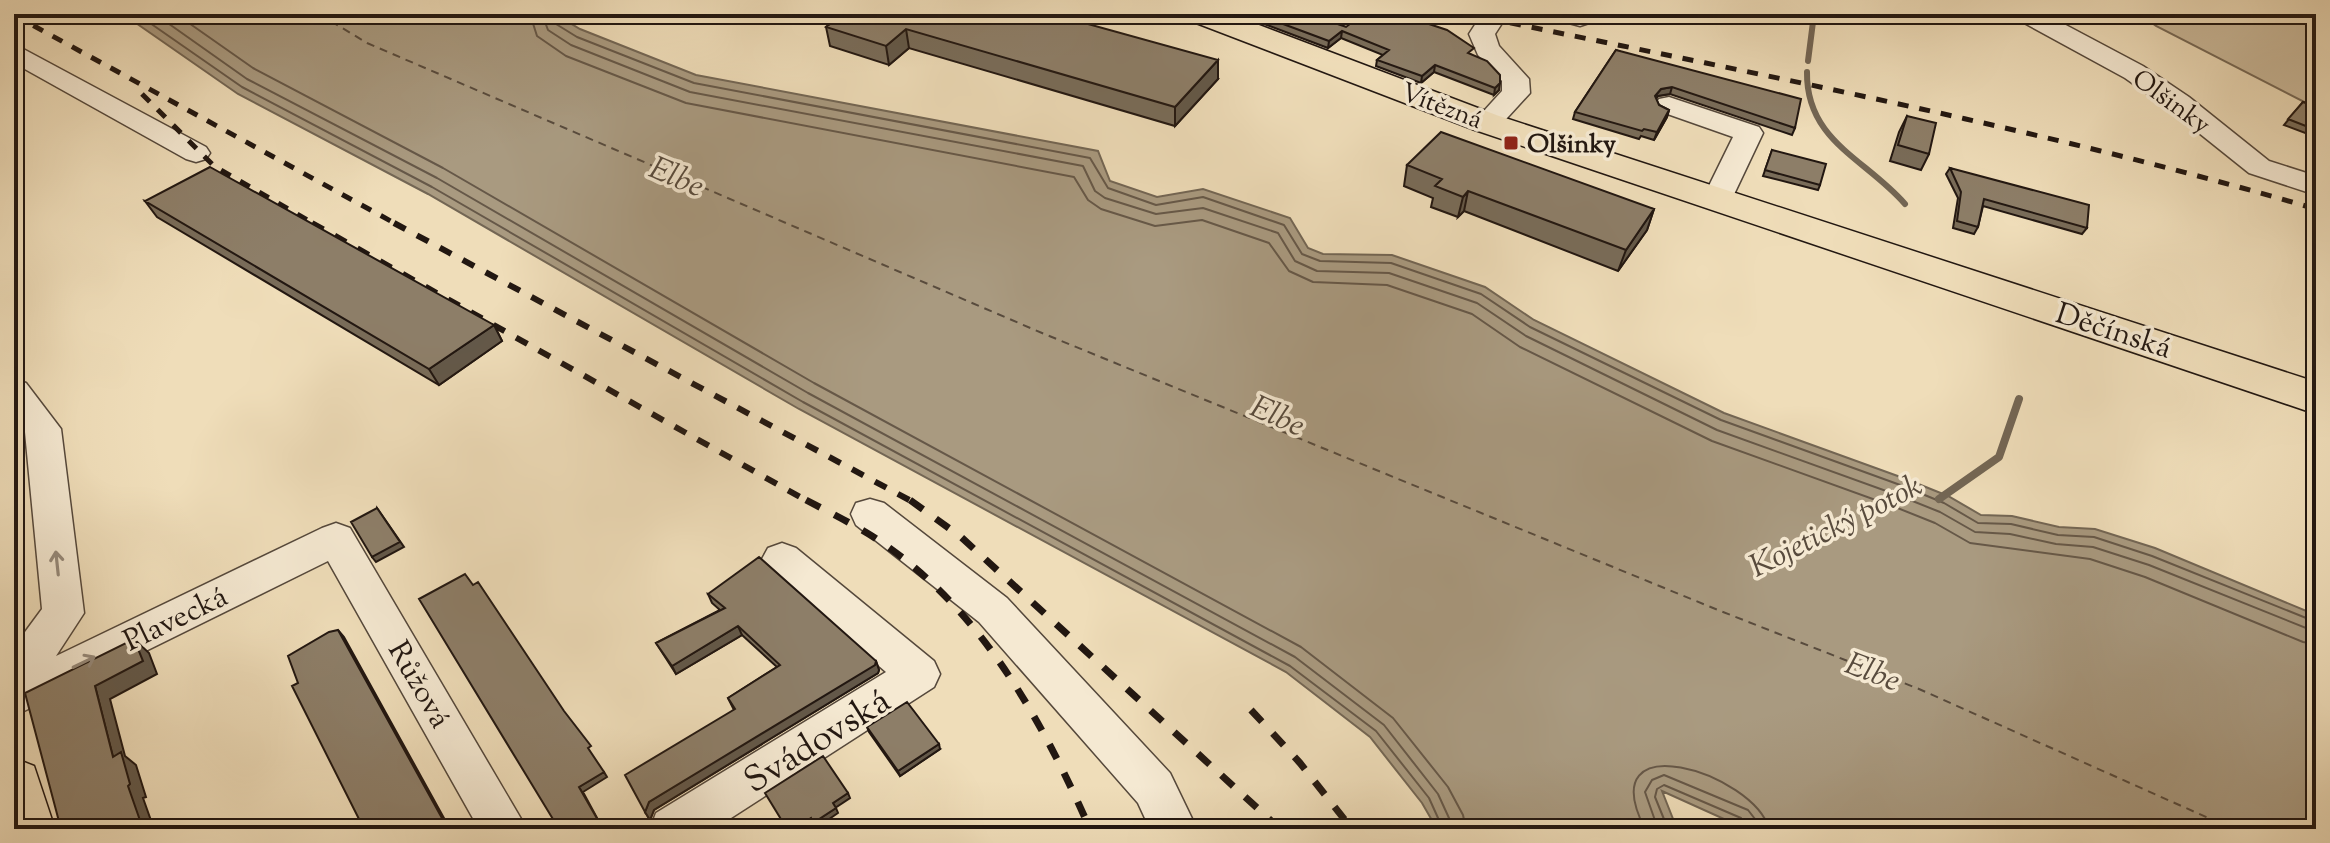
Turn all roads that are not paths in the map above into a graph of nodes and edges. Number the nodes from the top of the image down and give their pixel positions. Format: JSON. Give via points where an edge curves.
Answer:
{"nodes":[{"id":1,"x":1202,"y":14,"type":"edge"},
{"id":2,"x":1495,"y":14,"type":"edge"},
{"id":3,"x":1563,"y":14,"type":"edge"},
{"id":4,"x":1583,"y":14,"type":"edge"},
{"id":5,"x":2026,"y":14,"type":"edge"},
{"id":6,"x":14,"y":52,"type":"edge"},
{"id":7,"x":1669,"y":105,"type":"dead end"},
{"id":8,"x":1487,"y":123,"type":"junction"},
{"id":9,"x":196,"y":153,"type":"dead end"},
{"id":10,"x":2316,"y":186,"type":"edge"},
{"id":11,"x":1717,"y":200,"type":"junction"},
{"id":12,"x":1911,"y":265,"type":"joint"},
{"id":13,"x":14,"y":392,"type":"edge"},
{"id":14,"x":2316,"y":398,"type":"edge"},
{"id":15,"x":870,"y":514,"type":"dead end"},
{"id":16,"x":336,"y":539,"type":"joint"},
{"id":17,"x":782,"y":559,"type":"dead end"},
{"id":18,"x":14,"y":681,"type":"edge"},
{"id":19,"x":14,"y":697,"type":"edge"},
{"id":20,"x":14,"y":784,"type":"edge"},
{"id":21,"x":26,"y":829,"type":"edge"},
{"id":22,"x":504,"y":829,"type":"edge"},
{"id":23,"x":673,"y":829,"type":"edge"},
{"id":24,"x":1174,"y":829,"type":"edge"}],
"edges":[{"from":1,"to":8,"type":"main road","name":"Vítězná"},
{"from":2,"to":8,"type":"street","via":[[1482,34],[1487,49],[1516,79],[1516,93]]},
{"from":3,"to":4,"type":"street"},
{"from":5,"to":10,"type":"street","name":"Olšinky","via":[[2134,72],[2259,167]]},
{"from":6,"to":9,"type":"street"},
{"from":7,"to":11,"type":"street","via":[[1749,133]]},
{"from":8,"to":11,"type":"main road","name":"Vítězná"},
{"from":11,"to":12,"type":"main road","name":"Vítězná"},
{"from":12,"to":14,"type":"main road","name":"Děčínská"},
{"from":18,"to":13,"type":"street","one_way":true,"via":[[63,613],[43,429]]},
{"from":15,"to":24,"type":"street","via":[[993,610],[1154,788]]},
{"from":19,"to":16,"type":"street","name":"Plavecká","one_way":true},
{"from":16,"to":22,"type":"street","name":"Růžová"},
{"from":17,"to":23,"type":"street","name":"Svádovská","via":[[919,674]]},
{"from":20,"to":21,"type":"main road"}]}
